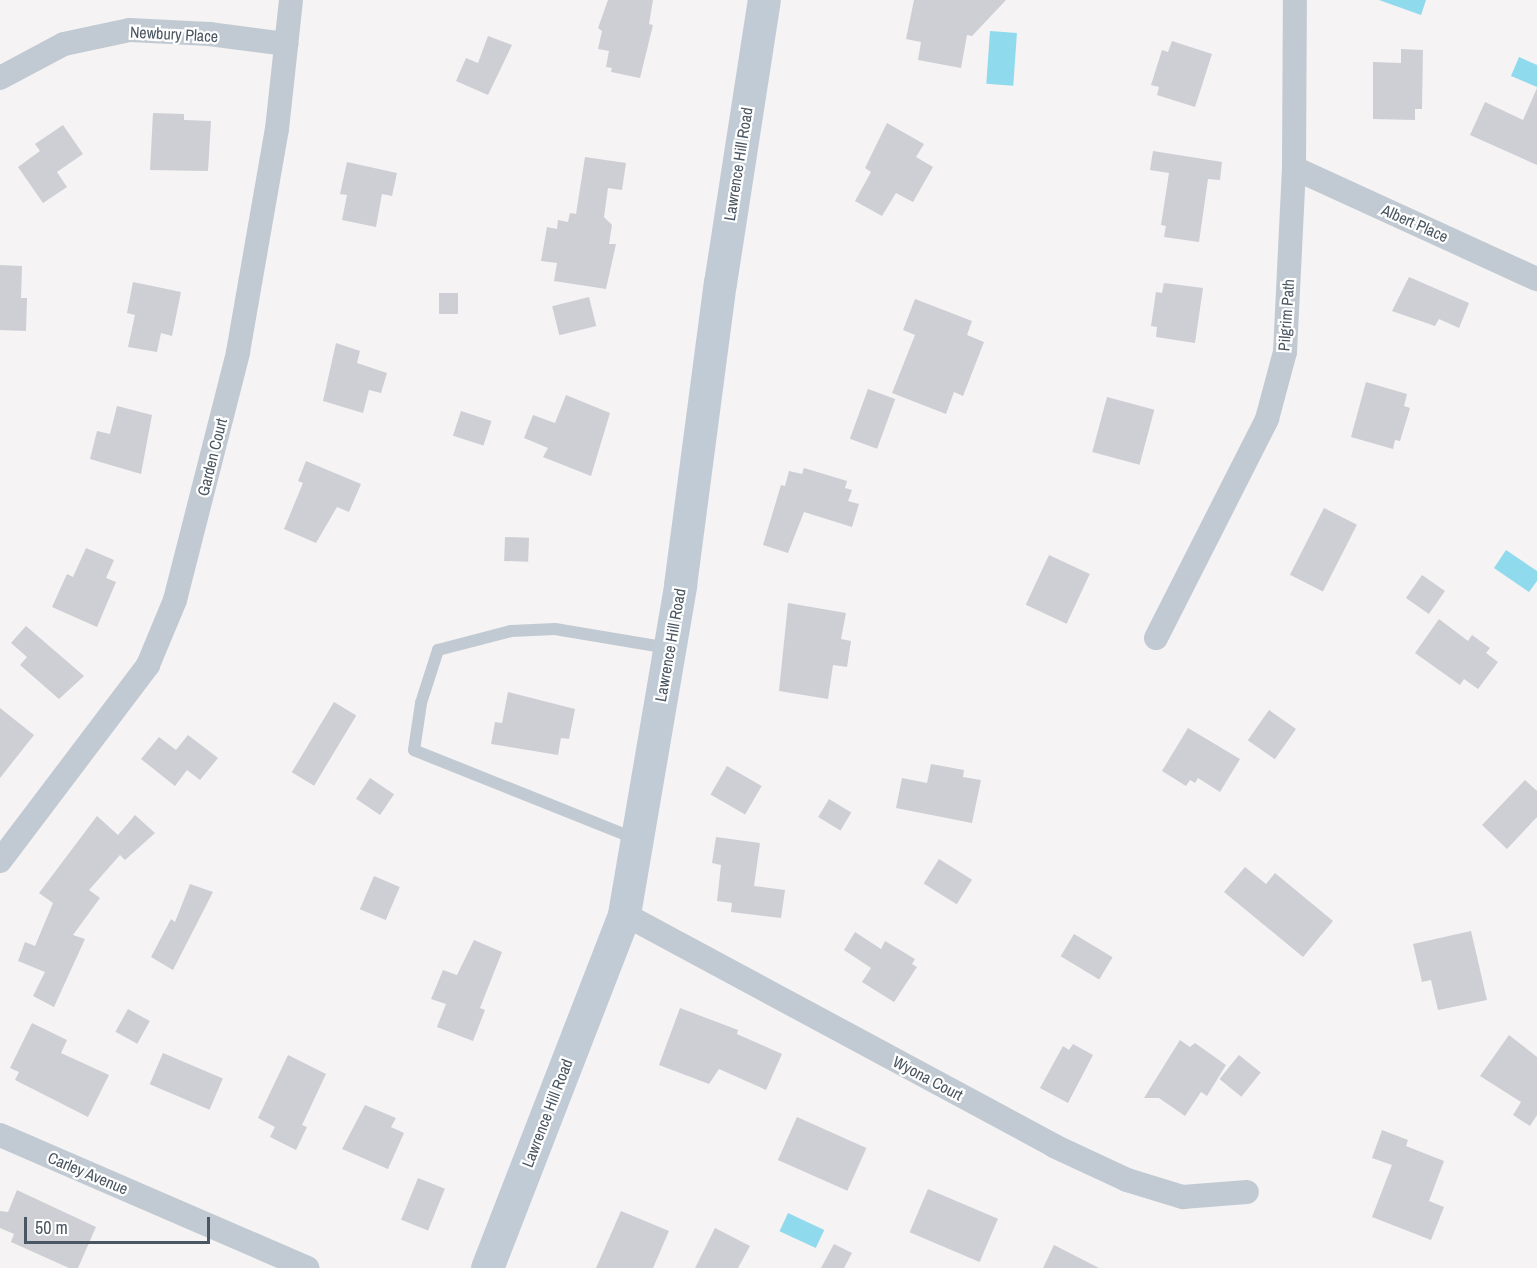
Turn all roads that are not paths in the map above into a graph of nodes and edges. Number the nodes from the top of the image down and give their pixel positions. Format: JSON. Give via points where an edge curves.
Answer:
{"nodes":[{"id":1,"x":291,"y":0,"type":"edge"},
{"id":2,"x":764,"y":0,"type":"edge"},
{"id":3,"x":1294,"y":0,"type":"edge"},
{"id":4,"x":286,"y":44,"type":"junction"},
{"id":5,"x":0,"y":78,"type":"edge"},
{"id":6,"x":1294,"y":168,"type":"junction"},
{"id":7,"x":1537,"y":279,"type":"edge"},
{"id":8,"x":1156,"y":638,"type":"dead end"},
{"id":9,"x":670,"y":648,"type":"junction"},
{"id":10,"x":637,"y":839,"type":"junction"},
{"id":11,"x":0,"y":861,"type":"edge"},
{"id":12,"x":624,"y":914,"type":"junction"},
{"id":13,"x":0,"y":1135,"type":"edge"},
{"id":14,"x":1247,"y":1192,"type":"dead end"},
{"id":15,"x":308,"y":1268,"type":"edge"},
{"id":16,"x":487,"y":1268,"type":"edge"}],
"edges":[{"from":1,"to":4,"type":"street","name":"Garden Court"},
{"from":2,"to":9,"type":"main road","name":"Lawrence Hill Road"},
{"from":3,"to":6,"type":"street","name":"Pilgrim Path"},
{"from":4,"to":5,"type":"street","name":"Newbury Place","via":[[209,34],[130,30],[64,44]]},
{"from":4,"to":11,"type":"street","name":"Garden Court","via":[[277,129],[238,352],[176,600],[148,665]]},
{"from":6,"to":7,"type":"street","name":"Albert Place"},
{"from":6,"to":8,"type":"street","name":"Pilgrim Path","via":[[1285,352],[1267,418]]},
{"from":9,"to":10,"type":"main road","name":"Lawrence Hill Road"},
{"from":9,"to":10,"type":"lane","via":[[555,629],[511,631],[438,650],[421,703],[414,750]]},
{"from":10,"to":12,"type":"main road","name":"Lawrence Hill Road"},
{"from":12,"to":14,"type":"street","name":"Wyona Court","via":[[1054,1146],[1127,1180],[1183,1197]]},
{"from":12,"to":16,"type":"main road","name":"Lawrence Hill Road"},
{"from":13,"to":15,"type":"street","name":"Carley Avenue"}]}
